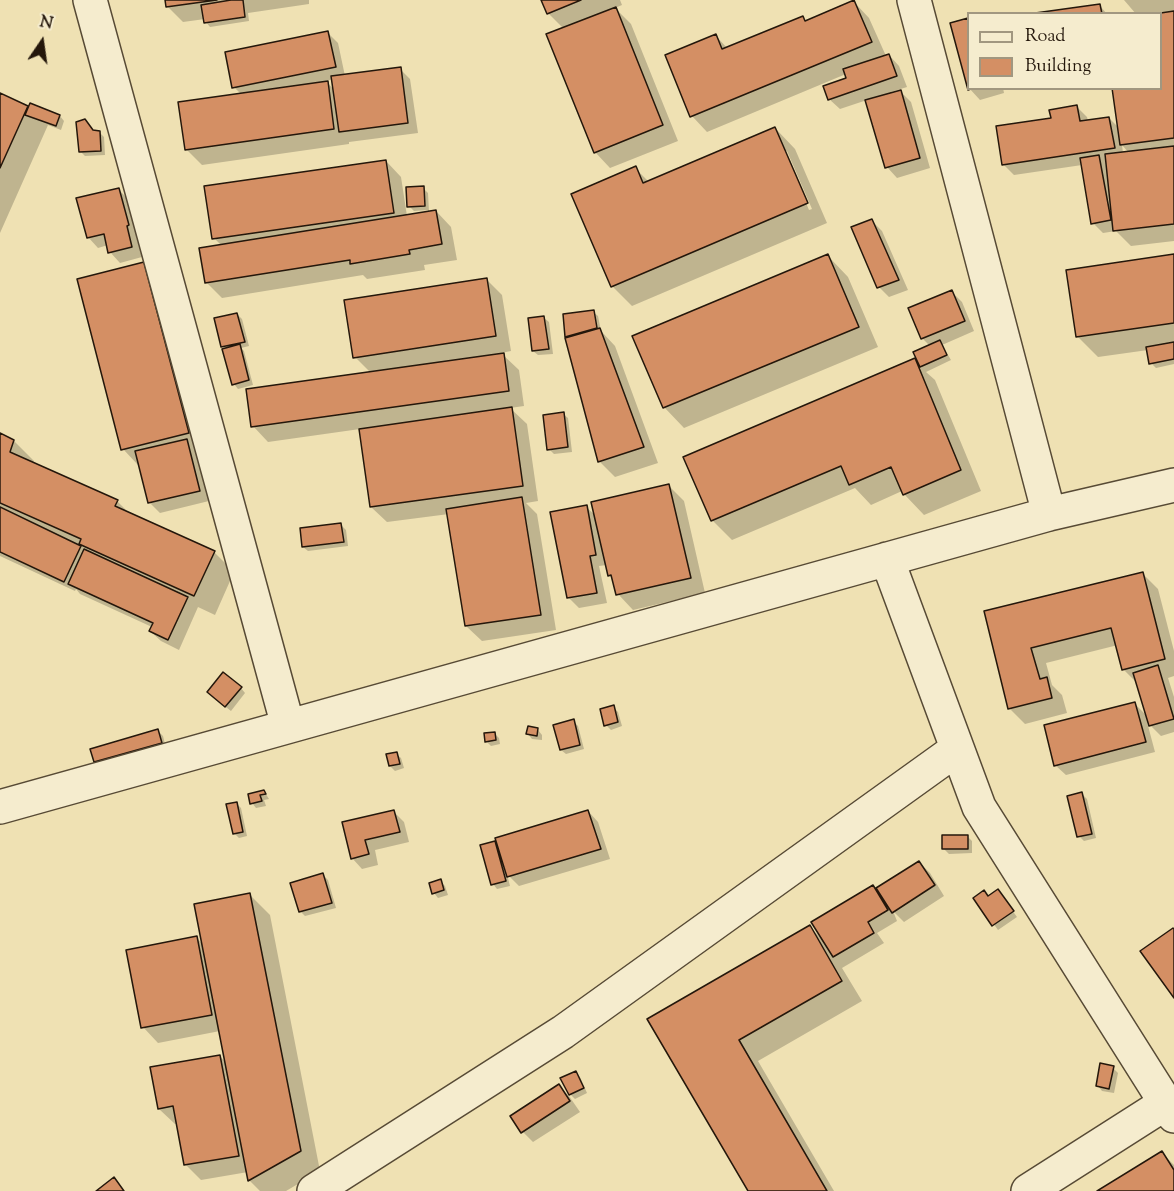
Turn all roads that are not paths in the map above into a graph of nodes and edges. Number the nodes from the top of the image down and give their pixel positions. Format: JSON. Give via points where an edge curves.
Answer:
{"nodes":[{"id":1,"x":90,"y":0,"type":"edge"},
{"id":2,"x":914,"y":0,"type":"edge"},
{"id":3,"x":1174,"y":485,"type":"edge"},
{"id":4,"x":1049,"y":514,"type":"junction"},
{"id":5,"x":887,"y":559,"type":"junction"},
{"id":6,"x":288,"y":726,"type":"junction"},
{"id":7,"x":957,"y":749,"type":"junction"},
{"id":8,"x":0,"y":807,"type":"edge"},
{"id":9,"x":1170,"y":1110,"type":"edge"},
{"id":10,"x":314,"y":1191,"type":"edge"},
{"id":11,"x":1028,"y":1191,"type":"edge"}],
"edges":[{"from":1,"to":6,"type":"street"},
{"from":2,"to":4,"type":"street"},
{"from":3,"to":4,"type":"street"},
{"from":4,"to":5,"type":"street"},
{"from":5,"to":6,"type":"street"},
{"from":5,"to":7,"type":"street"},
{"from":6,"to":8,"type":"street"},
{"from":7,"to":9,"type":"street","via":[[979,807]]},
{"from":7,"to":10,"type":"street","via":[[563,1032]]},
{"from":9,"to":11,"type":"street"}]}
